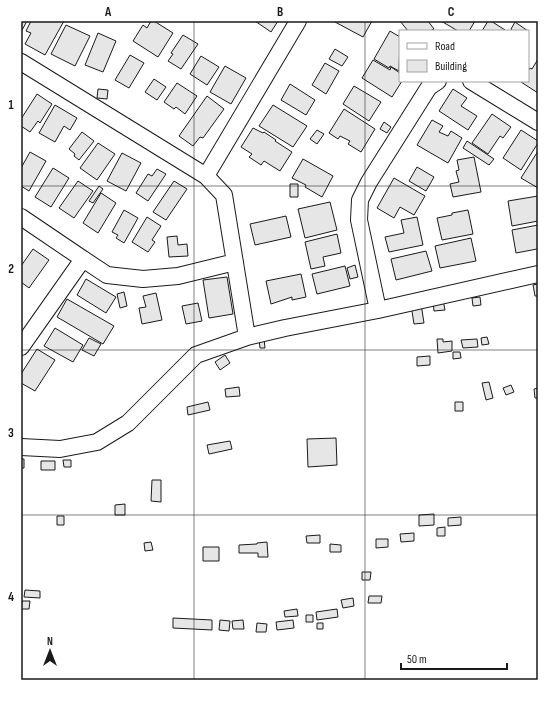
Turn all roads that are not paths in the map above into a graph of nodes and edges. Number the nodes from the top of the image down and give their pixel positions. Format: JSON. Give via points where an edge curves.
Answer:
{"nodes":[{"id":1,"x":298,"y":21,"type":"edge"},
{"id":2,"x":21,"y":62,"type":"edge"},
{"id":3,"x":436,"y":82,"type":"edge"},
{"id":4,"x":473,"y":82,"type":"edge"},
{"id":5,"x":538,"y":122,"type":"edge"},
{"id":6,"x":206,"y":176,"type":"junction"},
{"id":7,"x":21,"y":218,"type":"edge"},
{"id":8,"x":83,"y":258,"type":"junction"},
{"id":9,"x":236,"y":262,"type":"junction"},
{"id":10,"x":538,"y":274,"type":"edge"},
{"id":11,"x":378,"y":310,"type":"junction"},
{"id":12,"x":247,"y":338,"type":"junction"},
{"id":13,"x":21,"y":347,"type":"edge"},
{"id":14,"x":21,"y":446,"type":"edge"}],
"edges":[{"from":1,"to":6,"type":"street"},
{"from":2,"to":6,"type":"street"},
{"from":3,"to":11,"type":"street","via":[[429,87],[360,200],[359,220]]},
{"from":4,"to":5,"type":"street"},
{"from":6,"to":9,"type":"street","via":[[224,195]]},
{"from":7,"to":8,"type":"street"},
{"from":8,"to":9,"type":"street","via":[[107,274],[143,280],[178,276]]},
{"from":8,"to":13,"type":"street"},
{"from":9,"to":12,"type":"street"},
{"from":10,"to":11,"type":"street"},
{"from":11,"to":12,"type":"street"},
{"from":12,"to":14,"type":"street","via":[[196,355],[128,424],[97,442],[60,449]]}]}
